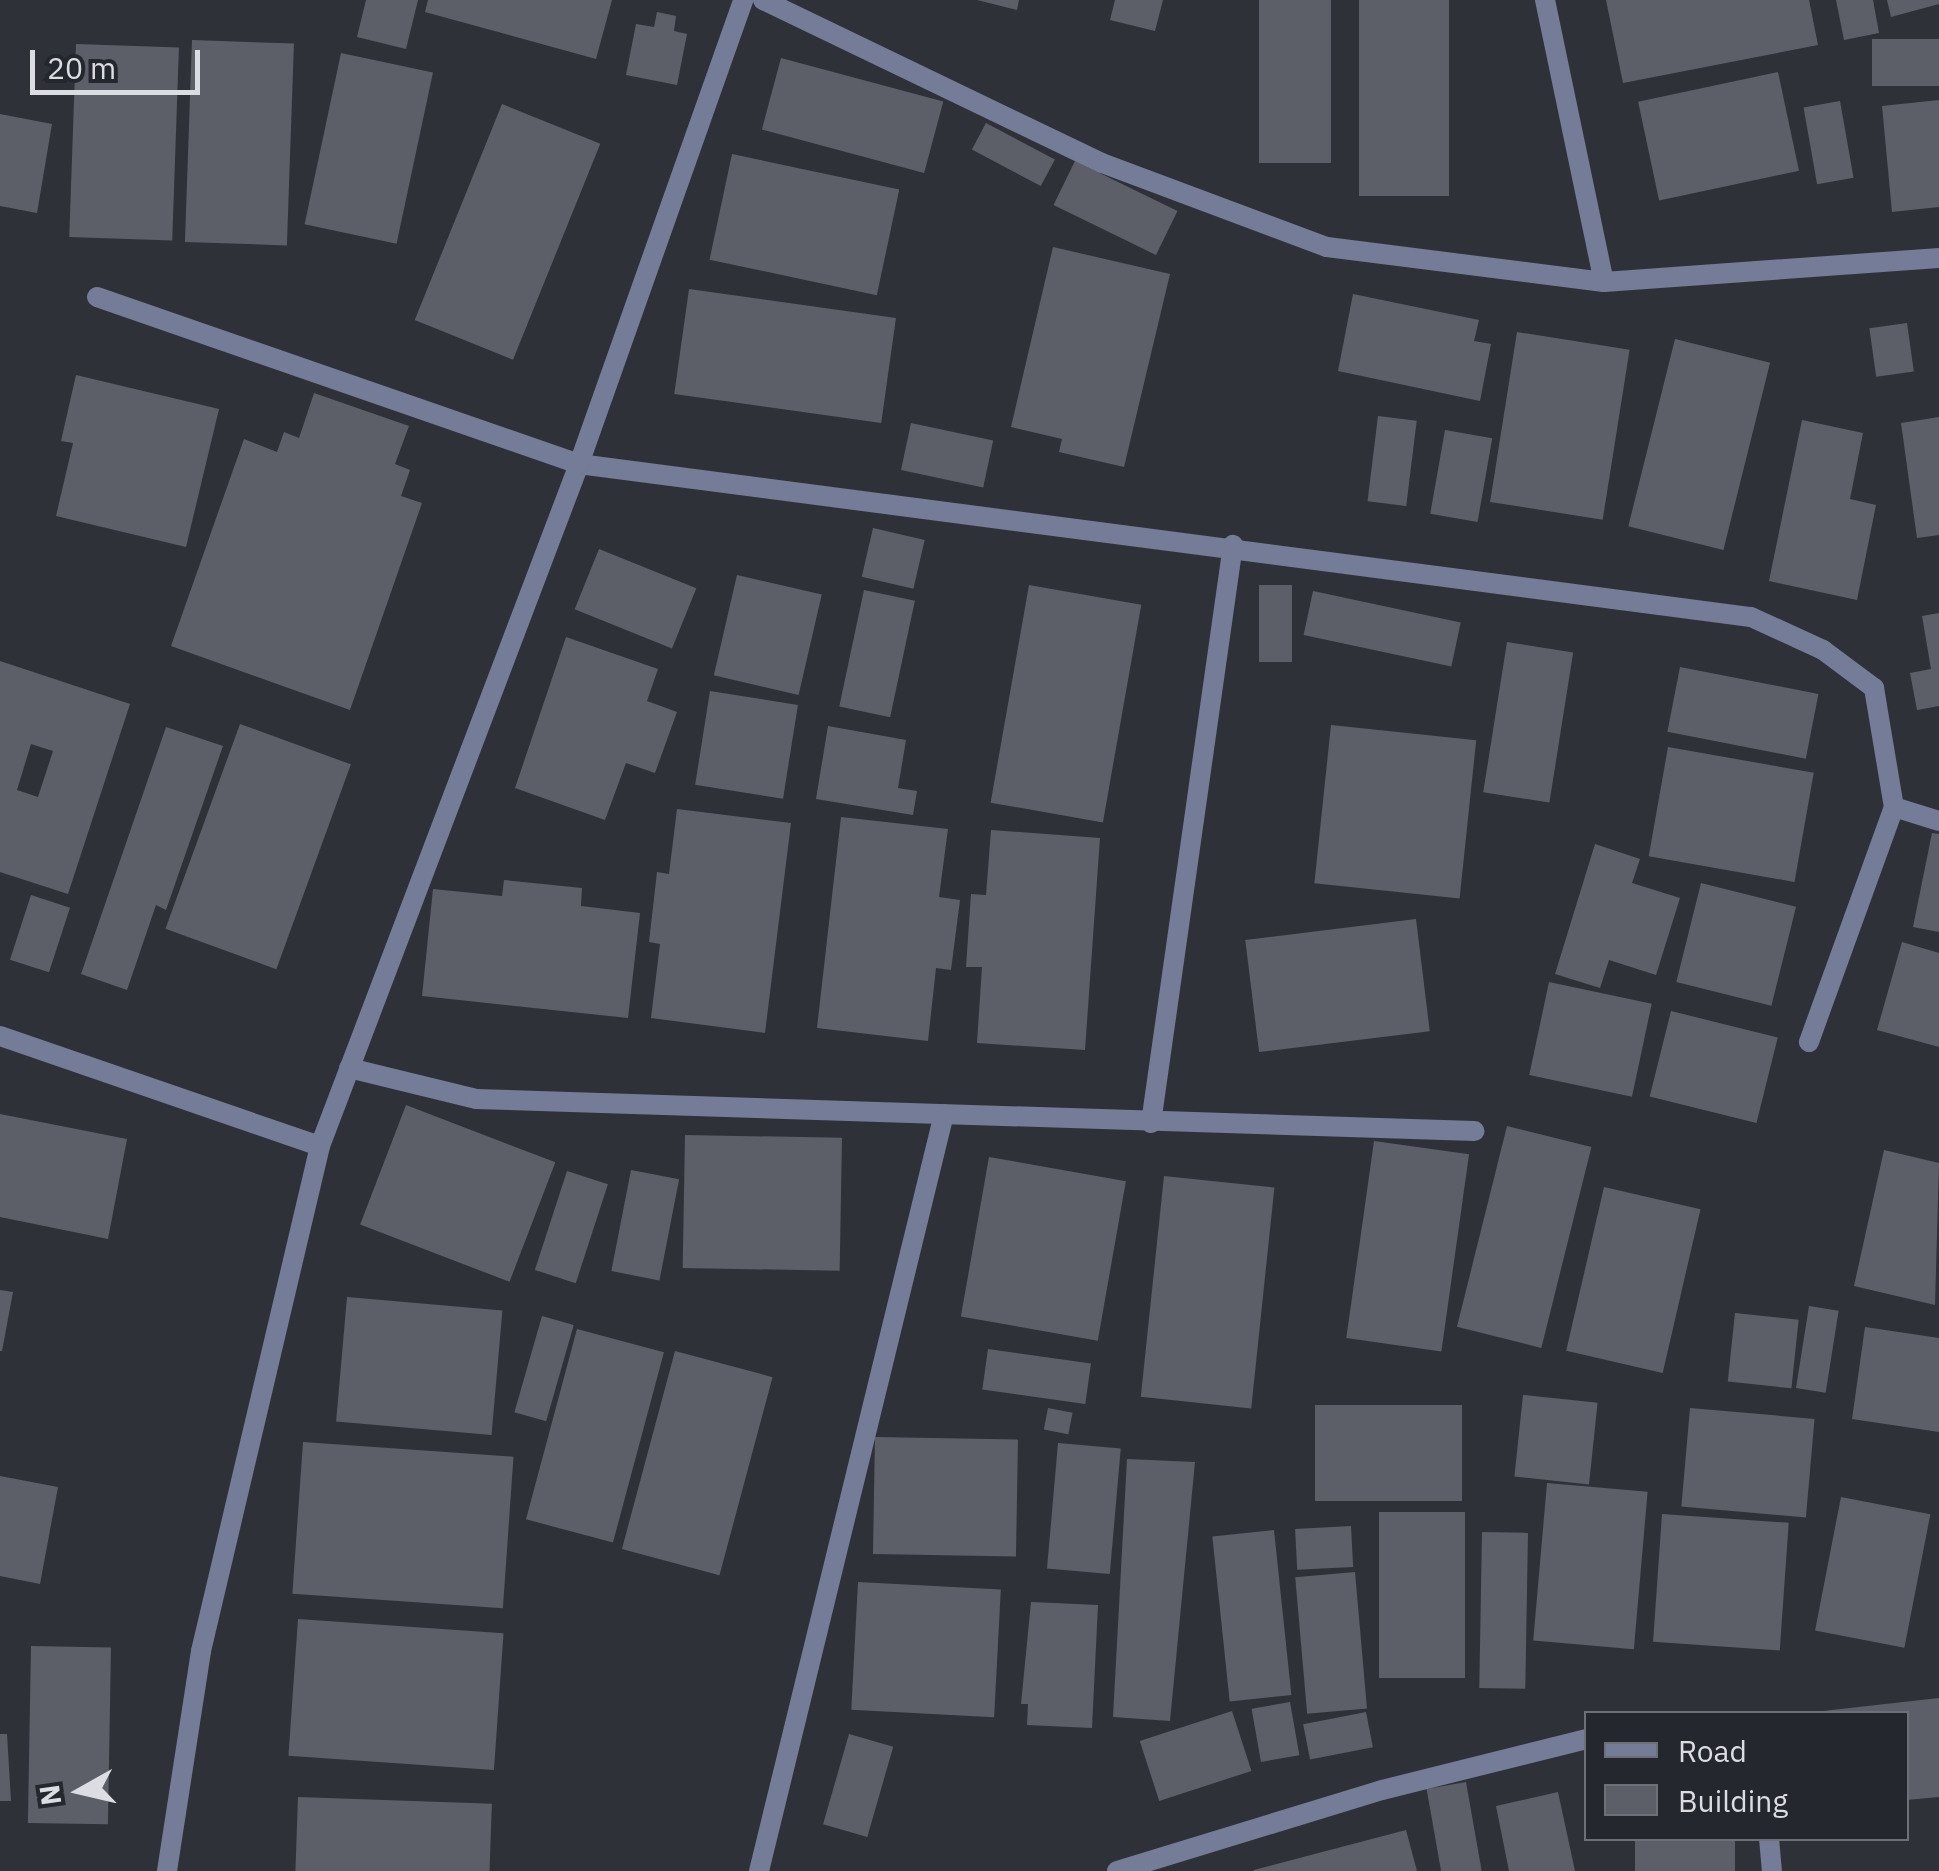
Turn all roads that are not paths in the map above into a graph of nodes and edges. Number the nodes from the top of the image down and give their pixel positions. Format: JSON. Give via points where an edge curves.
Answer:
{"nodes":[{"id":1,"x":743,"y":0,"type":"edge"},
{"id":2,"x":764,"y":0,"type":"edge"},
{"id":3,"x":1546,"y":0,"type":"edge"},
{"id":4,"x":1939,"y":258,"type":"edge"},
{"id":5,"x":1604,"y":282,"type":"junction"},
{"id":6,"x":98,"y":298,"type":"dead end"},
{"id":7,"x":579,"y":464,"type":"junction"},
{"id":8,"x":1233,"y":545,"type":"junction"},
{"id":9,"x":1894,"y":807,"type":"junction"},
{"id":10,"x":1939,"y":821,"type":"edge"},
{"id":11,"x":0,"y":1036,"type":"edge"},
{"id":12,"x":1809,"y":1042,"type":"dead end"},
{"id":13,"x":349,"y":1068,"type":"junction"},
{"id":14,"x":944,"y":1114,"type":"junction"},
{"id":15,"x":1151,"y":1123,"type":"junction"},
{"id":16,"x":1474,"y":1131,"type":"dead end"},
{"id":17,"x":320,"y":1146,"type":"junction"},
{"id":18,"x":1584,"y":1739,"type":"edge"},
{"id":19,"x":1769,"y":1841,"type":"edge"},
{"id":20,"x":167,"y":1871,"type":"edge"},
{"id":21,"x":760,"y":1871,"type":"edge"},
{"id":22,"x":1117,"y":1871,"type":"edge"},
{"id":23,"x":1772,"y":1871,"type":"edge"}],
"edges":[{"from":1,"to":7,"type":"street"},
{"from":2,"to":5,"type":"street","via":[[1102,163],[1327,247]]},
{"from":3,"to":5,"type":"street"},
{"from":4,"to":5,"type":"street"},
{"from":6,"to":7,"type":"street"},
{"from":7,"to":8,"type":"street"},
{"from":7,"to":13,"type":"street"},
{"from":8,"to":9,"type":"street","via":[[1751,617],[1823,650],[1874,688]]},
{"from":8,"to":15,"type":"street"},
{"from":9,"to":10,"type":"street"},
{"from":9,"to":12,"type":"street"},
{"from":11,"to":17,"type":"street"},
{"from":13,"to":14,"type":"street","via":[[476,1100]]},
{"from":13,"to":17,"type":"street"},
{"from":14,"to":15,"type":"street"},
{"from":14,"to":21,"type":"street"},
{"from":15,"to":16,"type":"street"},
{"from":17,"to":20,"type":"street","via":[[201,1651]]},
{"from":18,"to":22,"type":"street","via":[[1418,1780]]},
{"from":19,"to":23,"type":"street"}]}
